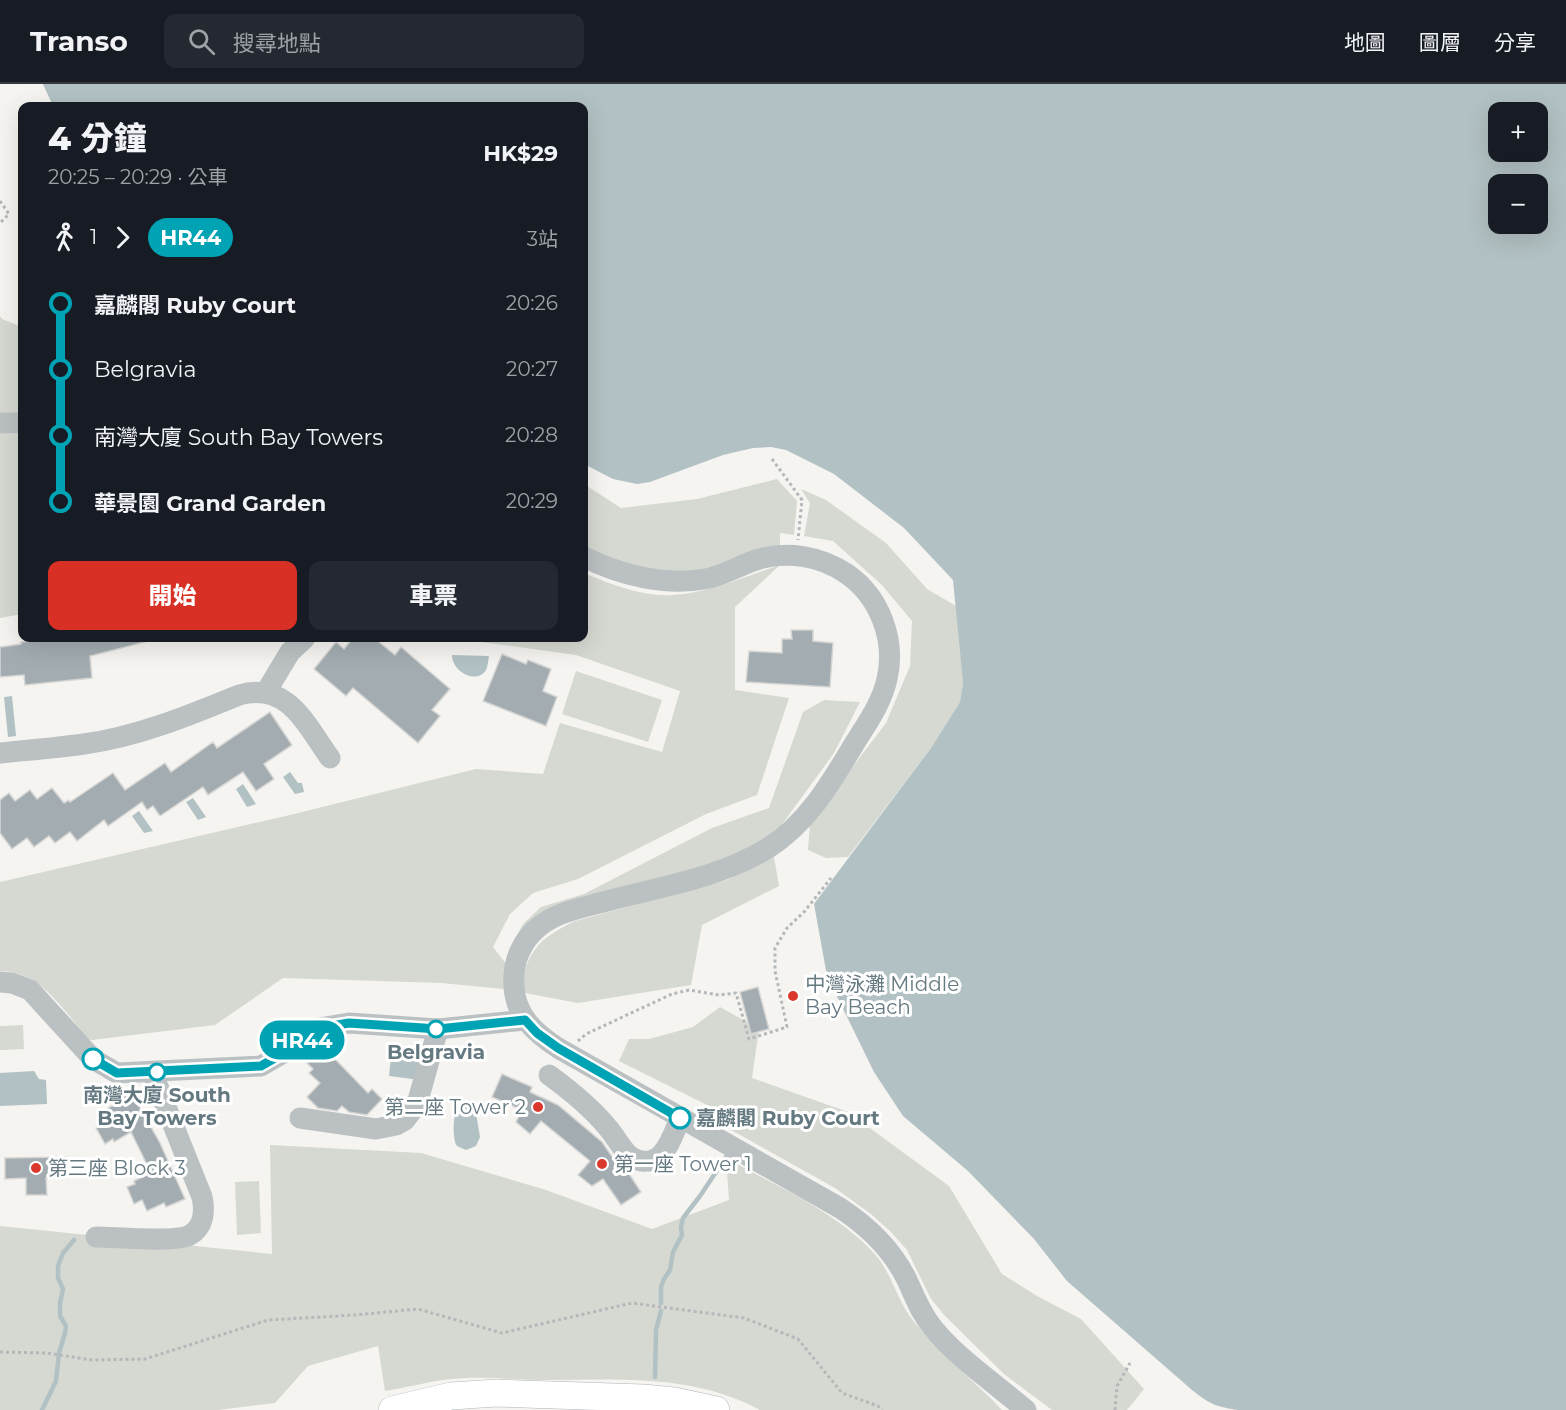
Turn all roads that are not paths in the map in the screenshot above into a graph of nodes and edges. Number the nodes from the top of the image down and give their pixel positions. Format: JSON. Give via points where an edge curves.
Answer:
{"nodes":[{"id":1,"x":0,"y":423,"type":"edge"},
{"id":2,"x":18,"y":423,"type":"edge"},
{"id":3,"x":588,"y":559,"type":"edge"},
{"id":4,"x":301,"y":642,"type":"edge"},
{"id":5,"x":266,"y":692,"type":"junction"},
{"id":6,"x":0,"y":753,"type":"edge"},
{"id":7,"x":330,"y":758,"type":"dead end"},
{"id":8,"x":0,"y":982,"type":"edge"},
{"id":9,"x":525,"y":1020,"type":"junction"},
{"id":10,"x":438,"y":1029,"type":"junction"},
{"id":11,"x":152,"y":1072,"type":"junction"},
{"id":12,"x":549,"y":1075,"type":"dead end"},
{"id":13,"x":300,"y":1118,"type":"dead end"},
{"id":14,"x":680,"y":1118,"type":"junction"},
{"id":15,"x":96,"y":1237,"type":"dead end"},
{"id":16,"x":392,"y":1410,"type":"edge"},
{"id":17,"x":716,"y":1410,"type":"edge"},
{"id":18,"x":1026,"y":1410,"type":"edge"}],
"edges":[{"from":1,"to":2,"type":"street"},
{"from":3,"to":9,"type":"street","via":[[634,575],[686,581],[715,577],[763,558],[796,556],[826,562],[864,587],[887,634],[890,666],[884,691],[869,720],[819,800],[769,848],[723,869],[573,910],[539,926],[522,948],[514,975],[515,996]]},
{"from":4,"to":5,"type":"street","via":[[290,652]]},
{"from":5,"to":6,"type":"street","via":[[239,695],[163,723],[85,744]]},
{"from":5,"to":7,"type":"street","via":[[294,708]]},
{"from":8,"to":11,"type":"street","via":[[30,990],[93,1059],[117,1073]]},
{"from":9,"to":10,"type":"street"},
{"from":9,"to":14,"type":"street","via":[[547,1041]]},
{"from":10,"to":11,"type":"street","via":[[349,1023],[319,1028],[261,1066]]},
{"from":10,"to":13,"type":"street","via":[[417,1104],[396,1125],[376,1128]]},
{"from":11,"to":15,"type":"street","via":[[202,1197],[204,1216],[191,1235],[177,1238]]},
{"from":12,"to":14,"type":"street","via":[[582,1100],[628,1155],[637,1160],[657,1158]]},
{"from":14,"to":18,"type":"street","via":[[840,1208],[868,1228],[897,1262],[934,1329]]},
{"from":16,"to":17,"type":"main road","via":[[451,1396],[496,1393],[644,1398]]}]}
